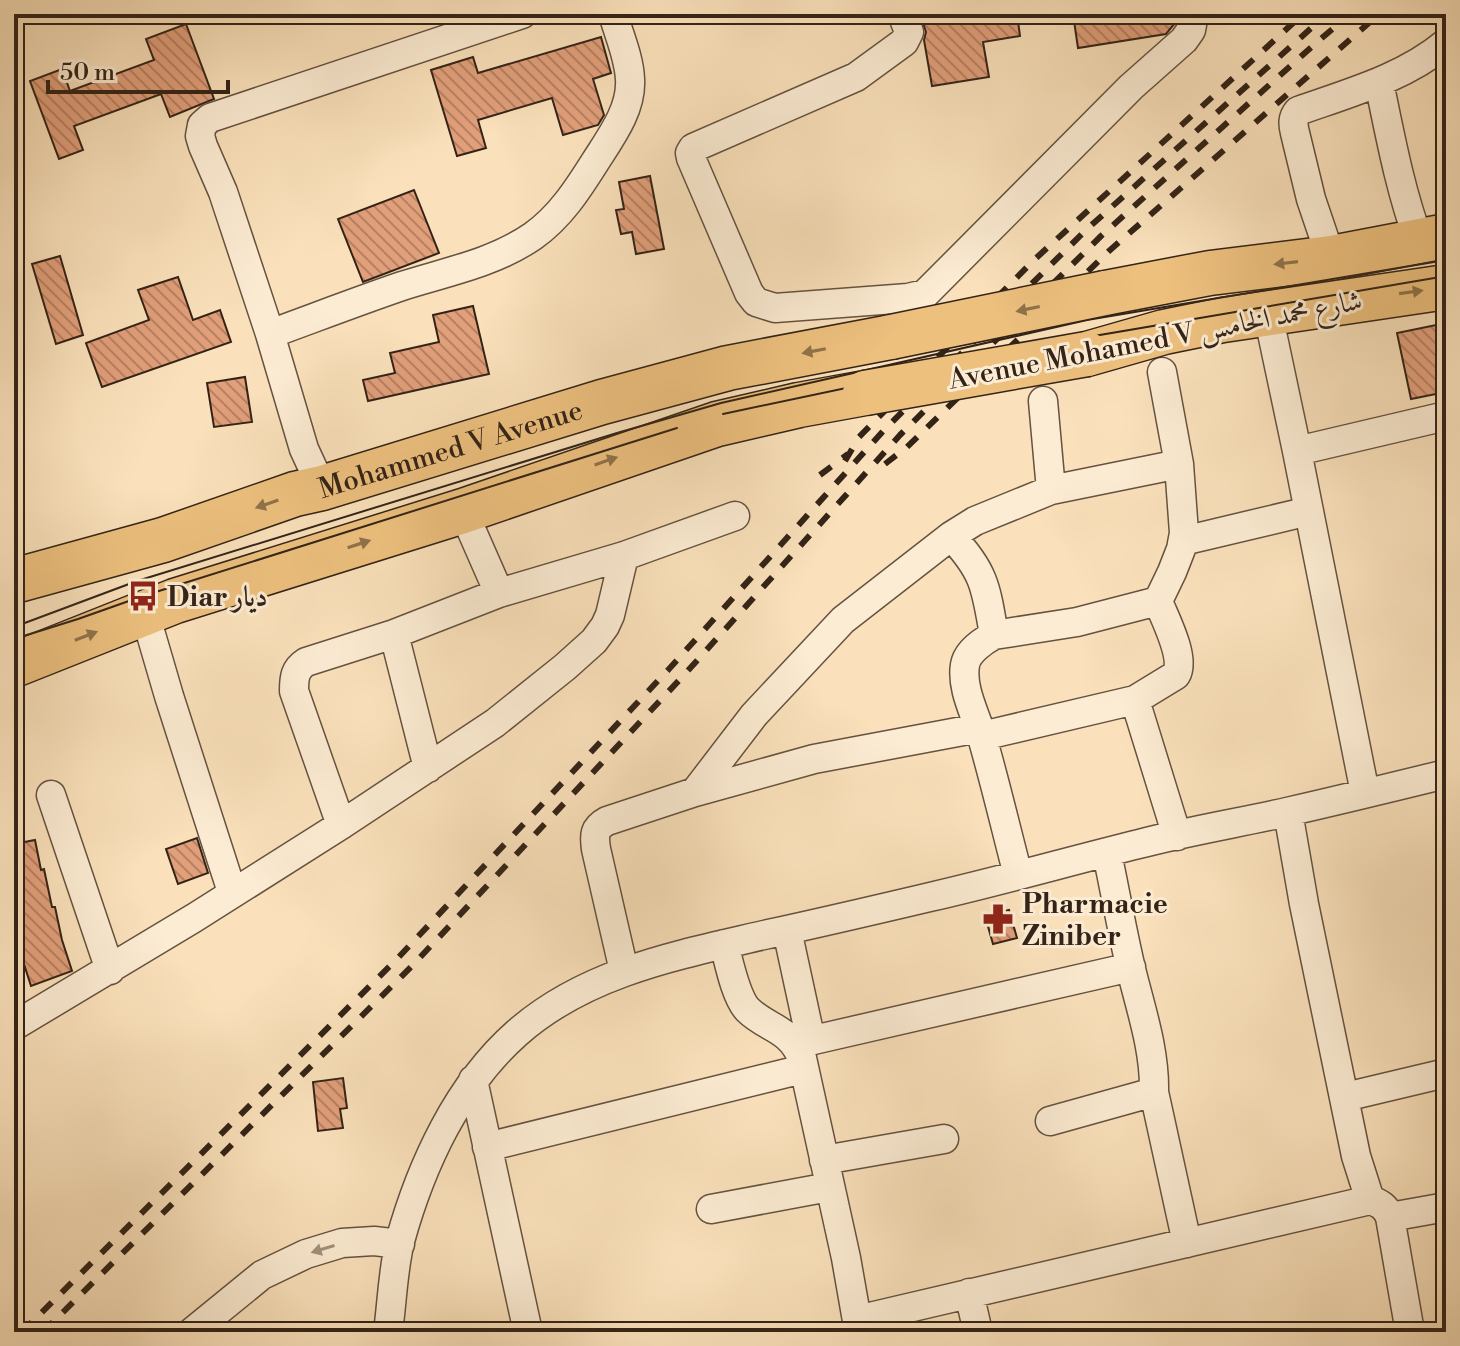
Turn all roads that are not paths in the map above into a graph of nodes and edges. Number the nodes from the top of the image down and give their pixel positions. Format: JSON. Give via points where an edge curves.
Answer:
{"nodes":[{"id":1,"x":522,"y":14,"type":"edge"},
{"id":2,"x":613,"y":14,"type":"edge"},
{"id":3,"x":902,"y":14,"type":"edge"},
{"id":4,"x":1194,"y":14,"type":"edge"},
{"id":5,"x":1446,"y":43,"type":"edge"},
{"id":6,"x":1379,"y":82,"type":"junction"},
{"id":7,"x":1432,"y":238,"type":"edge"},
{"id":8,"x":1331,"y":258,"type":"junction"},
{"id":9,"x":1446,"y":287,"type":"edge"},
{"id":10,"x":1268,"y":314,"type":"junction"},
{"id":11,"x":270,"y":334,"type":"junction"},
{"id":12,"x":891,"y":337,"type":"joint"},
{"id":13,"x":1162,"y":372,"type":"dead end"},
{"id":14,"x":865,"y":393,"type":"joint"},
{"id":15,"x":1043,"y":401,"type":"dead end"},
{"id":16,"x":1446,"y":416,"type":"edge"},
{"id":17,"x":1297,"y":451,"type":"junction"},
{"id":18,"x":1179,"y":464,"type":"junction"},
{"id":19,"x":322,"y":488,"type":"junction"},
{"id":20,"x":1051,"y":490,"type":"junction"},
{"id":21,"x":463,"y":511,"type":"junction"},
{"id":22,"x":1309,"y":511,"type":"junction"},
{"id":23,"x":735,"y":516,"type":"dead end"},
{"id":24,"x":951,"y":536,"type":"junction"},
{"id":25,"x":1183,"y":541,"type":"junction"},
{"id":26,"x":624,"y":556,"type":"junction"},
{"id":27,"x":14,"y":581,"type":"edge"},
{"id":28,"x":499,"y":593,"type":"junction"},
{"id":29,"x":1158,"y":601,"type":"junction"},
{"id":30,"x":145,"y":614,"type":"junction"},
{"id":31,"x":394,"y":634,"type":"junction"},
{"id":32,"x":994,"y":635,"type":"junction"},
{"id":33,"x":14,"y":665,"type":"edge"},
{"id":34,"x":1135,"y":700,"type":"junction"},
{"id":35,"x":980,"y":732,"type":"junction"},
{"id":36,"x":428,"y":768,"type":"junction"},
{"id":37,"x":1446,"y":774,"type":"edge"},
{"id":38,"x":695,"y":792,"type":"junction"},
{"id":39,"x":1365,"y":793,"type":"junction"},
{"id":40,"x":51,"y":795,"type":"dead end"},
{"id":41,"x":1288,"y":812,"type":"junction"},
{"id":42,"x":341,"y":825,"type":"junction"},
{"id":43,"x":1177,"y":836,"type":"junction"},
{"id":44,"x":1107,"y":853,"type":"junction"},
{"id":45,"x":1018,"y":875,"type":"junction"},
{"id":46,"x":232,"y":892,"type":"junction"},
{"id":47,"x":787,"y":930,"type":"junction"},
{"id":48,"x":724,"y":944,"type":"junction"},
{"id":49,"x":1131,"y":967,"type":"junction"},
{"id":50,"x":110,"y":970,"type":"junction"},
{"id":51,"x":624,"y":971,"type":"junction"},
{"id":52,"x":14,"y":1026,"type":"edge"},
{"id":53,"x":803,"y":1051,"type":"junction"},
{"id":54,"x":1446,"y":1073,"type":"edge"},
{"id":55,"x":473,"y":1080,"type":"junction"},
{"id":56,"x":1154,"y":1092,"type":"junction"},
{"id":57,"x":1345,"y":1097,"type":"junction"},
{"id":58,"x":1050,"y":1121,"type":"dead end"},
{"id":59,"x":944,"y":1139,"type":"dead end"},
{"id":60,"x":487,"y":1147,"type":"junction"},
{"id":61,"x":827,"y":1173,"type":"junction"},
{"id":62,"x":1446,"y":1207,"type":"edge"},
{"id":63,"x":1380,"y":1208,"type":"junction"},
{"id":64,"x":711,"y":1209,"type":"dead end"},
{"id":65,"x":1187,"y":1243,"type":"junction"},
{"id":66,"x":400,"y":1244,"type":"junction"},
{"id":67,"x":969,"y":1293,"type":"junction"},
{"id":68,"x":858,"y":1326,"type":"edge"},
{"id":69,"x":192,"y":1332,"type":"edge"},
{"id":70,"x":388,"y":1332,"type":"edge"},
{"id":71,"x":528,"y":1332,"type":"edge"},
{"id":72,"x":978,"y":1332,"type":"edge"},
{"id":73,"x":1410,"y":1332,"type":"edge"}],
"edges":[{"from":1,"to":11,"type":"street","via":[[202,125],[203,146]]},
{"from":2,"to":11,"type":"street","via":[[630,77],[626,106],[577,191],[556,216],[535,235],[488,260]]},
{"from":3,"to":4,"type":"street","via":[[909,32],[904,42],[856,77],[690,153],[756,302],[775,308],[925,294],[1184,40]]},
{"from":5,"to":6,"type":"street"},
{"from":6,"to":7,"type":"street","via":[[1411,219]]},
{"from":6,"to":8,"type":"street","via":[[1298,111],[1293,119]]},
{"from":7,"to":8,"type":"main road","name":"Avenue Mohamed V شارع محمد الخامس"},
{"from":8,"to":12,"type":"main road","name":"Avenue Mohamed V شارع محمد الخامس","one_way":true,"bridge":true,"via":[[1210,273]]},
{"from":10,"to":9,"type":"main road","name":"Avenue Mohamed V شارع محمد الخامس","one_way":true},
{"from":10,"to":14,"type":"main road","name":"Avenue Mohamed V شارع محمد الخامس","bridge":true,"via":[[1164,332],[1087,354]]},
{"from":10,"to":17,"type":"street"},
{"from":11,"to":19,"type":"street","via":[[304,449]]},
{"from":12,"to":19,"type":"main road","name":"Mohammed V Avenue","one_way":true,"via":[[728,368]]},
{"from":13,"to":18,"type":"street"},
{"from":21,"to":14,"type":"main road","name":"Mohammed V Avenue","one_way":true,"via":[[717,424]]},
{"from":15,"to":20,"type":"street"},
{"from":16,"to":17,"type":"street"},
{"from":17,"to":22,"type":"street"},
{"from":18,"to":20,"type":"street"},
{"from":18,"to":25,"type":"street"},
{"from":19,"to":27,"type":"main road","name":"Mohammed V Avenue","one_way":true},
{"from":20,"to":24,"type":"street"},
{"from":21,"to":28,"type":"street"},
{"from":30,"to":21,"type":"main road","name":"Mohammed V Avenue","one_way":true},
{"from":22,"to":25,"type":"street"},
{"from":22,"to":39,"type":"street"},
{"from":23,"to":26,"type":"street"},
{"from":24,"to":32,"type":"street","via":[[981,575]]},
{"from":24,"to":38,"type":"street","via":[[843,620],[754,715]]},
{"from":25,"to":29,"type":"street"},
{"from":26,"to":28,"type":"street"},
{"from":26,"to":36,"type":"street","via":[[610,615],[594,641],[495,723]]},
{"from":28,"to":31,"type":"street"},
{"from":29,"to":32,"type":"street","via":[[1077,622]]},
{"from":29,"to":34,"type":"street","via":[[1180,670]]},
{"from":33,"to":30,"type":"main road","name":"Mohammed V Avenue","one_way":true},
{"from":30,"to":46,"type":"street"},
{"from":31,"to":36,"type":"street"},
{"from":31,"to":42,"type":"street","via":[[306,662],[294,676],[294,691]]},
{"from":32,"to":35,"type":"street","via":[[965,661]]},
{"from":34,"to":35,"type":"street"},
{"from":34,"to":43,"type":"street"},
{"from":35,"to":38,"type":"street","via":[[814,759]]},
{"from":35,"to":45,"type":"street"},
{"from":36,"to":42,"type":"street"},
{"from":37,"to":39,"type":"street"},
{"from":38,"to":51,"type":"street","via":[[607,821],[595,830]]},
{"from":39,"to":41,"type":"street"},
{"from":40,"to":50,"type":"street"},
{"from":41,"to":43,"type":"street"},
{"from":41,"to":57,"type":"street"},
{"from":42,"to":46,"type":"street"},
{"from":43,"to":44,"type":"street"},
{"from":44,"to":45,"type":"street"},
{"from":44,"to":49,"type":"street"},
{"from":45,"to":47,"type":"street"},
{"from":46,"to":50,"type":"street"},
{"from":47,"to":48,"type":"street"},
{"from":47,"to":53,"type":"street"},
{"from":48,"to":51,"type":"street"},
{"from":48,"to":53,"type":"street","via":[[745,1006]]},
{"from":49,"to":53,"type":"street"},
{"from":49,"to":56,"type":"street","via":[[1148,1035]]},
{"from":50,"to":52,"type":"street"},
{"from":51,"to":55,"type":"street","via":[[542,1013]]},
{"from":53,"to":60,"type":"street"},
{"from":53,"to":61,"type":"street"},
{"from":54,"to":57,"type":"street"},
{"from":55,"to":60,"type":"street"},
{"from":55,"to":66,"type":"street","via":[[430,1158]]},
{"from":56,"to":58,"type":"street"},
{"from":56,"to":65,"type":"street"},
{"from":57,"to":63,"type":"street","via":[[1356,1156]]},
{"from":59,"to":61,"type":"street"},
{"from":60,"to":71,"type":"street"},
{"from":61,"to":64,"type":"street"},
{"from":61,"to":68,"type":"street"},
{"from":62,"to":63,"type":"street"},
{"from":63,"to":65,"type":"street"},
{"from":63,"to":73,"type":"street"},
{"from":65,"to":67,"type":"street"},
{"from":66,"to":69,"type":"street","one_way":true,"via":[[342,1243],[306,1254],[262,1275]]},
{"from":66,"to":70,"type":"street"},
{"from":67,"to":68,"type":"street"},
{"from":67,"to":72,"type":"street"}]}
